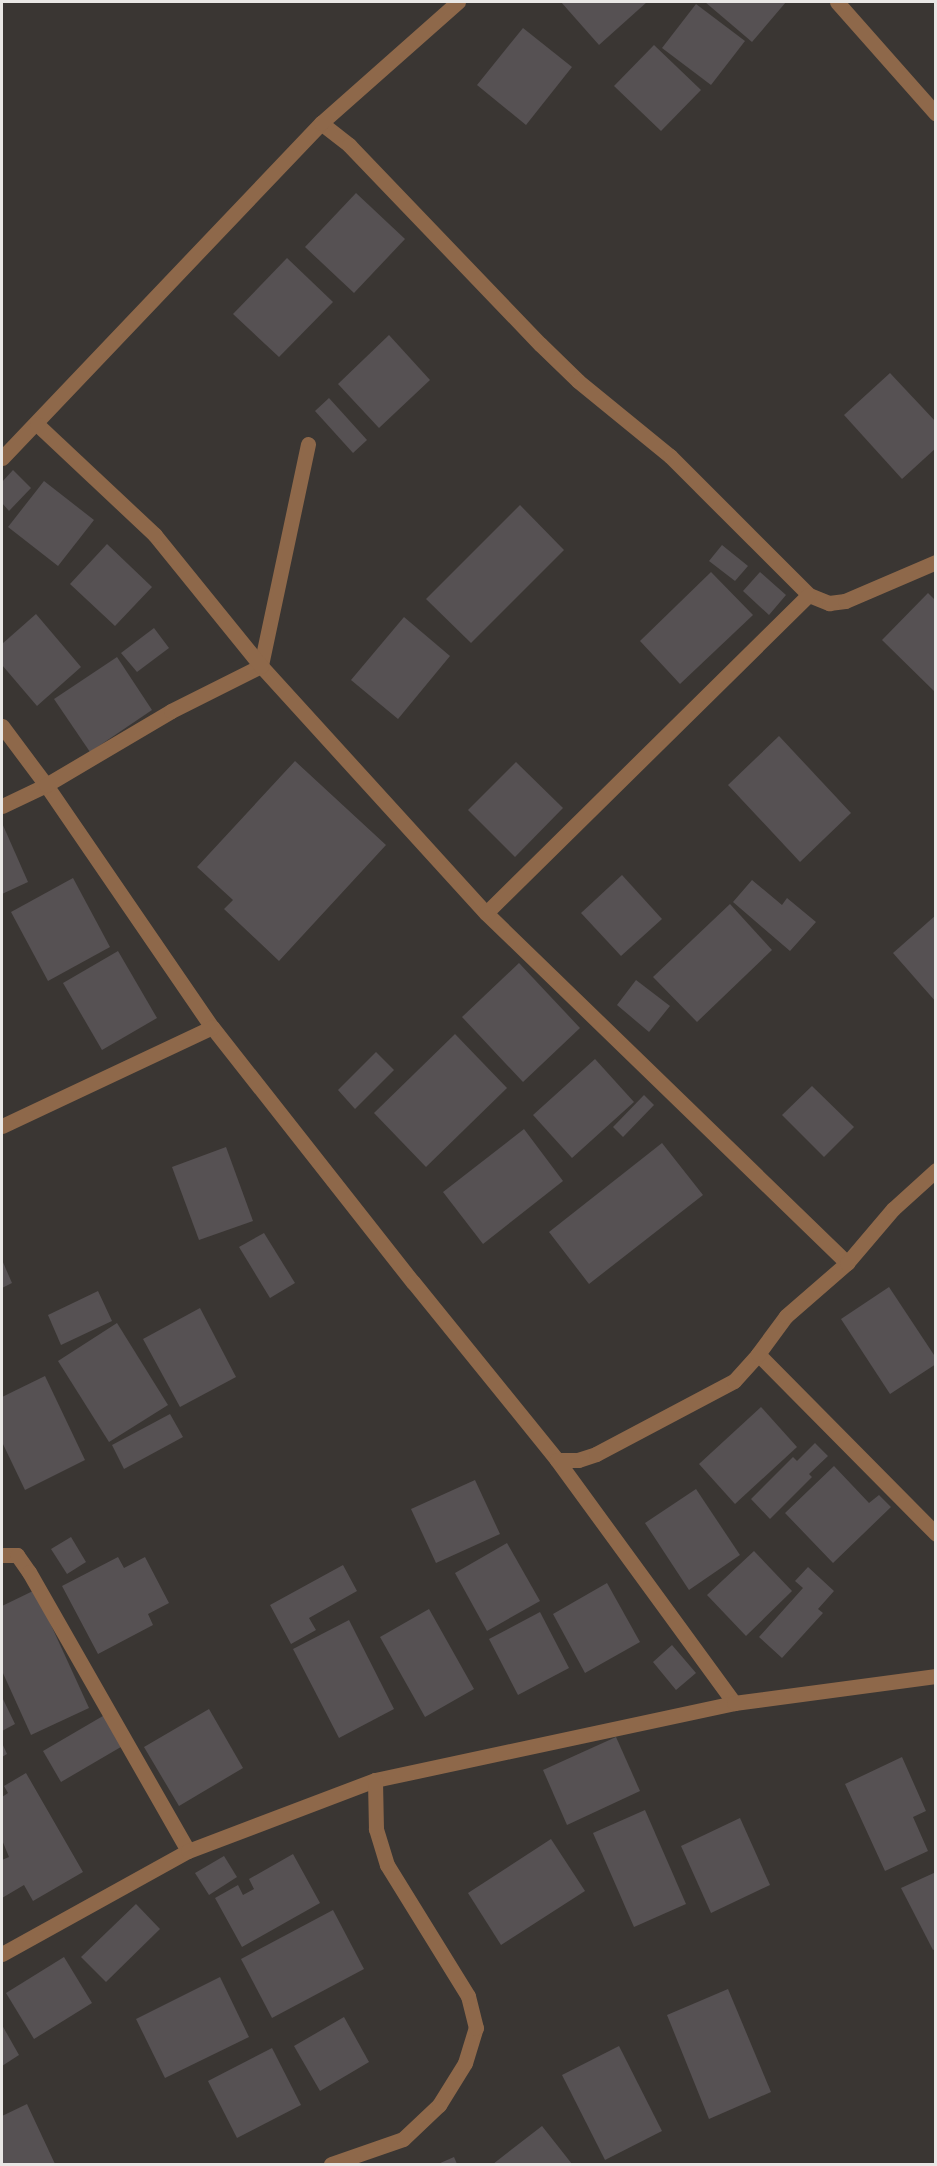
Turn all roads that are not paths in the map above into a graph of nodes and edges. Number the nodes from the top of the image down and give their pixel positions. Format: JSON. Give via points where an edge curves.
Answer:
{"nodes":[{"id":1,"x":458,"y":2,"type":"edge"},
{"id":2,"x":837,"y":2,"type":"edge"},
{"id":3,"x":936,"y":114,"type":"edge"},
{"id":4,"x":321,"y":123,"type":"junction"},
{"id":5,"x":37,"y":423,"type":"junction"},
{"id":6,"x":308,"y":444,"type":"dead end"},
{"id":7,"x":2,"y":458,"type":"edge"},
{"id":8,"x":936,"y":562,"type":"edge"},
{"id":9,"x":809,"y":596,"type":"junction"},
{"id":10,"x":261,"y":666,"type":"junction"},
{"id":11,"x":2,"y":726,"type":"edge"},
{"id":12,"x":46,"y":785,"type":"junction"},
{"id":13,"x":2,"y":806,"type":"edge"},
{"id":14,"x":486,"y":913,"type":"junction"},
{"id":15,"x":212,"y":1027,"type":"junction"},
{"id":16,"x":2,"y":1126,"type":"edge"},
{"id":17,"x":936,"y":1170,"type":"edge"},
{"id":18,"x":847,"y":1263,"type":"junction"},
{"id":19,"x":758,"y":1354,"type":"junction"},
{"id":20,"x":557,"y":1460,"type":"junction"},
{"id":21,"x":936,"y":1534,"type":"edge"},
{"id":22,"x":2,"y":1555,"type":"edge"},
{"id":23,"x":936,"y":1676,"type":"edge"},
{"id":24,"x":734,"y":1702,"type":"junction"},
{"id":25,"x":375,"y":1780,"type":"junction"},
{"id":26,"x":188,"y":1851,"type":"junction"},
{"id":27,"x":2,"y":1954,"type":"edge"},
{"id":28,"x":331,"y":2164,"type":"edge"}],
"edges":[{"from":1,"to":4,"type":"street"},
{"from":2,"to":3,"type":"street"},
{"from":4,"to":5,"type":"street"},
{"from":4,"to":9,"type":"street","via":[[349,145],[578,381],[670,456]]},
{"from":5,"to":7,"type":"street"},
{"from":5,"to":10,"type":"street","via":[[155,535]]},
{"from":6,"to":10,"type":"street"},
{"from":8,"to":9,"type":"street","via":[[845,601],[829,603]]},
{"from":9,"to":14,"type":"street"},
{"from":10,"to":12,"type":"street","via":[[171,711]]},
{"from":10,"to":14,"type":"street"},
{"from":11,"to":12,"type":"street"},
{"from":12,"to":13,"type":"street"},
{"from":12,"to":15,"type":"street"},
{"from":14,"to":18,"type":"street"},
{"from":15,"to":16,"type":"street"},
{"from":15,"to":20,"type":"street"},
{"from":17,"to":18,"type":"street","via":[[893,1209]]},
{"from":18,"to":19,"type":"street","via":[[786,1316]]},
{"from":19,"to":20,"type":"street","via":[[734,1381],[596,1454],[578,1460]]},
{"from":19,"to":21,"type":"street"},
{"from":20,"to":24,"type":"street"},
{"from":22,"to":26,"type":"street","via":[[17,1555],[29,1572]]},
{"from":23,"to":24,"type":"street"},
{"from":24,"to":25,"type":"street"},
{"from":25,"to":26,"type":"street"},
{"from":25,"to":28,"type":"street","via":[[376,1829],[387,1865],[468,1996],[476,2028],[465,2063],[439,2104],[403,2139]]},
{"from":26,"to":27,"type":"street"}]}
